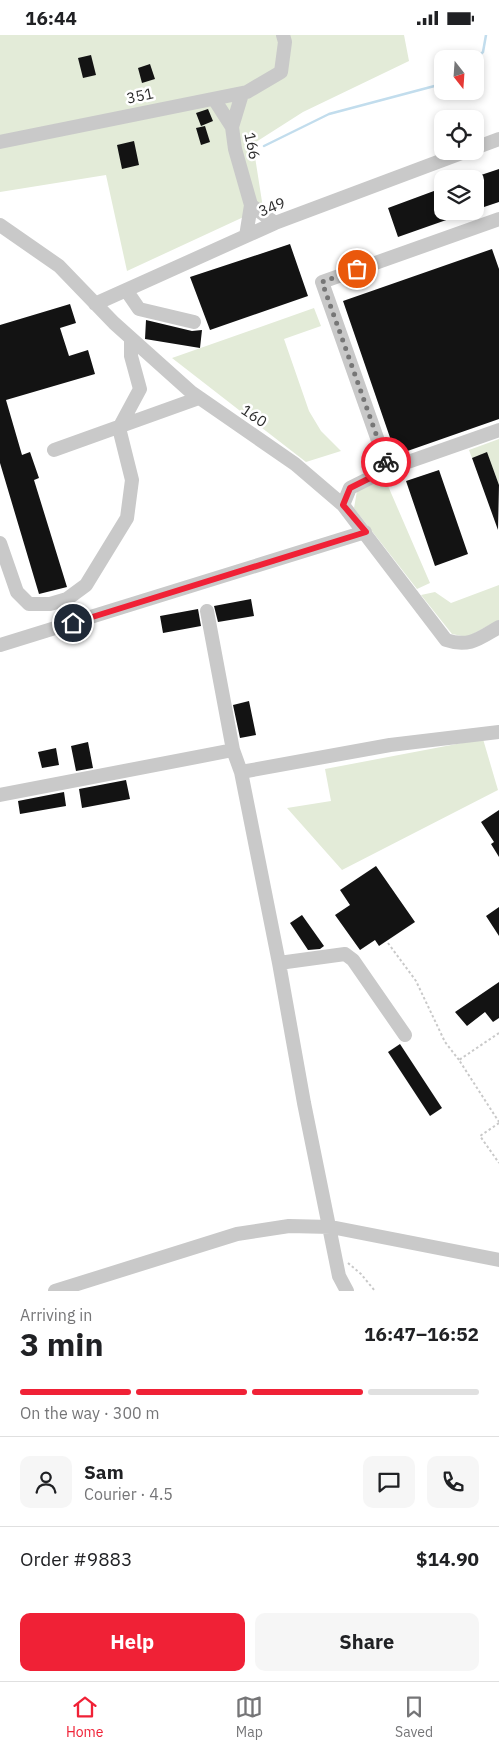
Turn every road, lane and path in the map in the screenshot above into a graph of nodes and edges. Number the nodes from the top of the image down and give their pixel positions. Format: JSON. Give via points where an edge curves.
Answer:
{"nodes":[{"id":1,"x":283,"y":35,"type":"edge"},
{"id":2,"x":242,"y":93,"type":"junction"},
{"id":3,"x":214,"y":99,"type":"junction"},
{"id":4,"x":232,"y":127,"type":"junction"},
{"id":5,"x":499,"y":139,"type":"edge"},
{"id":6,"x":0,"y":141,"type":"edge"},
{"id":7,"x":484,"y":145,"type":"edge"},
{"id":8,"x":443,"y":160,"type":"edge"},
{"id":9,"x":251,"y":205,"type":"junction"},
{"id":10,"x":498,"y":222,"type":"edge"},
{"id":11,"x":275,"y":223,"type":"junction"},
{"id":12,"x":0,"y":225,"type":"edge"},
{"id":13,"x":246,"y":236,"type":"junction"},
{"id":14,"x":126,"y":290,"type":"junction"},
{"id":15,"x":95,"y":304,"type":"junction"},
{"id":16,"x":194,"y":322,"type":"dead end"},
{"id":17,"x":131,"y":339,"type":"junction"},
{"id":18,"x":199,"y":398,"type":"junction"},
{"id":19,"x":119,"y":428,"type":"junction"},
{"id":20,"x":499,"y":430,"type":"edge"},
{"id":21,"x":54,"y":450,"type":"dead end"},
{"id":22,"x":388,"y":469,"type":"junction"},
{"id":23,"x":343,"y":505,"type":"junction"},
{"id":24,"x":366,"y":532,"type":"junction"},
{"id":25,"x":0,"y":543,"type":"edge"},
{"id":26,"x":206,"y":611,"type":"dead end"},
{"id":27,"x":499,"y":627,"type":"edge"},
{"id":28,"x":0,"y":645,"type":"edge"},
{"id":29,"x":499,"y":732,"type":"edge"},
{"id":30,"x":233,"y":750,"type":"junction"},
{"id":31,"x":241,"y":772,"type":"junction"},
{"id":32,"x":0,"y":795,"type":"edge"},
{"id":33,"x":388,"y":943,"type":"dead end"},
{"id":34,"x":279,"y":963,"type":"junction"},
{"id":35,"x":499,"y":1033,"type":"edge"},
{"id":36,"x":405,"y":1035,"type":"dead end"},
{"id":37,"x":460,"y":1060,"type":"junction"},
{"id":38,"x":499,"y":1122,"type":"edge"},
{"id":39,"x":499,"y":1163,"type":"edge"},
{"id":40,"x":331,"y":1227,"type":"junction"},
{"id":41,"x":335,"y":1251,"type":"junction"},
{"id":42,"x":499,"y":1260,"type":"edge"},
{"id":43,"x":55,"y":1291,"type":"edge"},
{"id":44,"x":348,"y":1291,"type":"edge"},
{"id":45,"x":375,"y":1291,"type":"edge"}],
"edges":[{"from":1,"to":2,"type":"street","name":"351","via":[[282,72]]},
{"from":2,"to":3,"type":"street","name":"351"},
{"from":2,"to":4,"type":"street","name":"166"},
{"from":3,"to":4,"type":"street"},
{"from":3,"to":6,"type":"street","name":"351"},
{"from":4,"to":9,"type":"street","name":"166"},
{"from":5,"to":7,"type":"street"},
{"from":8,"to":11,"type":"street","name":"349"},
{"from":9,"to":11,"type":"street"},
{"from":9,"to":13,"type":"street","name":"166"},
{"from":10,"to":22,"type":"street","via":[[322,282]]},
{"from":11,"to":13,"type":"street","name":"349"},
{"from":12,"to":15,"type":"street","name":"160","via":[[59,266]]},
{"from":13,"to":14,"type":"street","name":"349"},
{"from":14,"to":15,"type":"street","name":"349"},
{"from":14,"to":16,"type":"street","via":[[139,309]]},
{"from":15,"to":17,"type":"street","name":"160"},
{"from":17,"to":18,"type":"street","name":"160"},
{"from":17,"to":19,"type":"street","via":[[131,356],[140,389]]},
{"from":18,"to":19,"type":"street"},
{"from":18,"to":23,"type":"street","name":"160","via":[[295,464]]},
{"from":19,"to":21,"type":"street"},
{"from":19,"to":25,"type":"street","via":[[132,480],[127,518],[86,585],[67,599],[50,604],[29,604],[17,592]]},
{"from":20,"to":22,"type":"street"},
{"from":22,"to":23,"type":"street","via":[[350,488]]},
{"from":23,"to":24,"type":"street","name":"160"},
{"from":24,"to":27,"type":"street","name":"160","via":[[446,640],[459,644],[472,642]]},
{"from":24,"to":28,"type":"street"},
{"from":26,"to":30,"type":"street"},
{"from":29,"to":31,"type":"street","via":[[390,745]]},
{"from":30,"to":31,"type":"street"},
{"from":30,"to":32,"type":"street"},
{"from":31,"to":34,"type":"street"},
{"from":33,"to":37,"type":"path","via":[[416,981],[444,1042]]},
{"from":34,"to":36,"type":"street","via":[[345,954],[353,960]]},
{"from":34,"to":40,"type":"street","via":[[304,1103]]},
{"from":35,"to":37,"type":"path"},
{"from":37,"to":38,"type":"path"},
{"from":38,"to":39,"type":"path","via":[[480,1137]]},
{"from":40,"to":41,"type":"street"},
{"from":40,"to":42,"type":"street"},
{"from":40,"to":43,"type":"street","via":[[289,1226],[237,1234]]},
{"from":41,"to":44,"type":"street","via":[[339,1275]]},
{"from":41,"to":45,"type":"path"}]}
